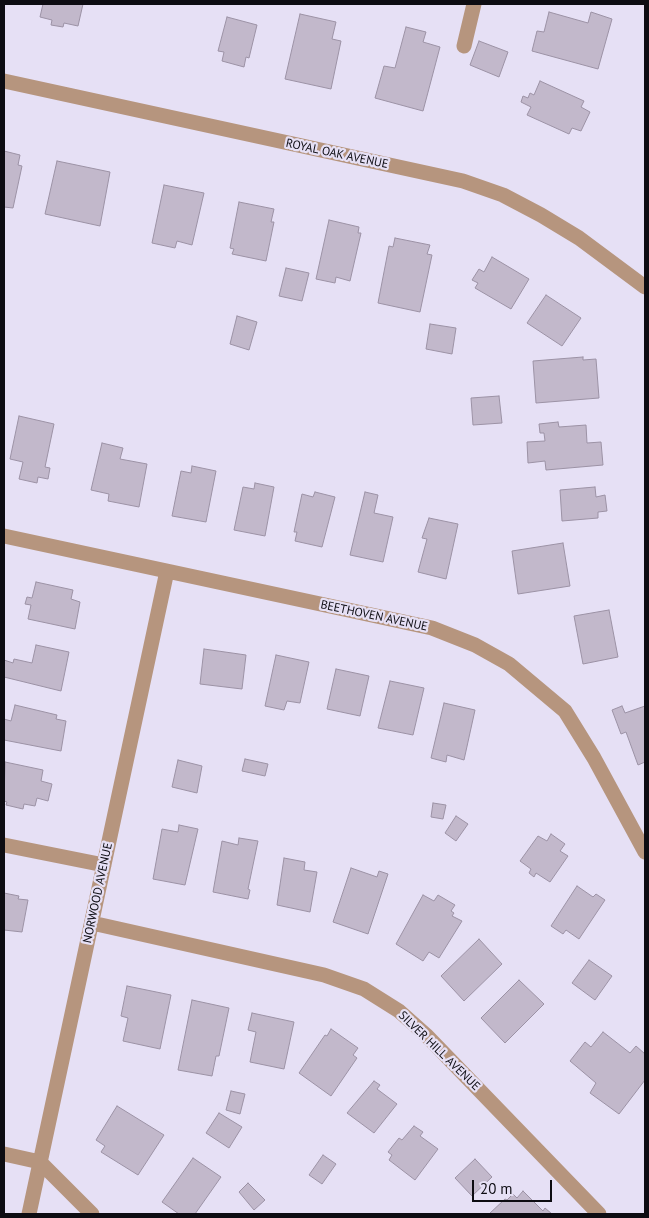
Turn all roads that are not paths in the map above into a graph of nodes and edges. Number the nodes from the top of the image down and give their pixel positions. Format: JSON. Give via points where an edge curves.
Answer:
{"nodes":[{"id":1,"x":474,"y":4,"type":"edge"},
{"id":2,"x":464,"y":46,"type":"dead end"},
{"id":3,"x":4,"y":81,"type":"edge"},
{"id":4,"x":645,"y":287,"type":"edge"},
{"id":5,"x":4,"y":536,"type":"edge"},
{"id":6,"x":167,"y":571,"type":"junction"},
{"id":7,"x":4,"y":845,"type":"edge"},
{"id":8,"x":645,"y":852,"type":"edge"},
{"id":9,"x":104,"y":865,"type":"junction"},
{"id":10,"x":92,"y":923,"type":"junction"},
{"id":11,"x":4,"y":1154,"type":"edge"},
{"id":12,"x":40,"y":1162,"type":"junction"},
{"id":13,"x":29,"y":1214,"type":"edge"},
{"id":14,"x":92,"y":1214,"type":"edge"},
{"id":15,"x":599,"y":1214,"type":"edge"}],
"edges":[{"from":1,"to":2,"type":"street"},
{"from":3,"to":4,"type":"street","name":"ROYAL OAK AVENUE","via":[[463,181],[541,214]]},
{"from":5,"to":6,"type":"street","name":"BEETHOVEN AVENUE"},
{"from":6,"to":8,"type":"street","name":"BEETHOVEN AVENUE","via":[[432,628],[509,664],[565,711]]},
{"from":6,"to":9,"type":"street","name":"NORWOOD AVENUE"},
{"from":7,"to":9,"type":"street"},
{"from":9,"to":10,"type":"street","name":"NORWOOD AVENUE"},
{"from":10,"to":12,"type":"street","name":"NORWOOD AVENUE"},
{"from":10,"to":15,"type":"street","name":"SILVER HILL AVENUE","via":[[324,975],[364,989],[399,1011],[426,1035]]},
{"from":11,"to":12,"type":"street"},
{"from":12,"to":13,"type":"street","name":"NORWOOD AVENUE"},
{"from":12,"to":14,"type":"street"}]}
